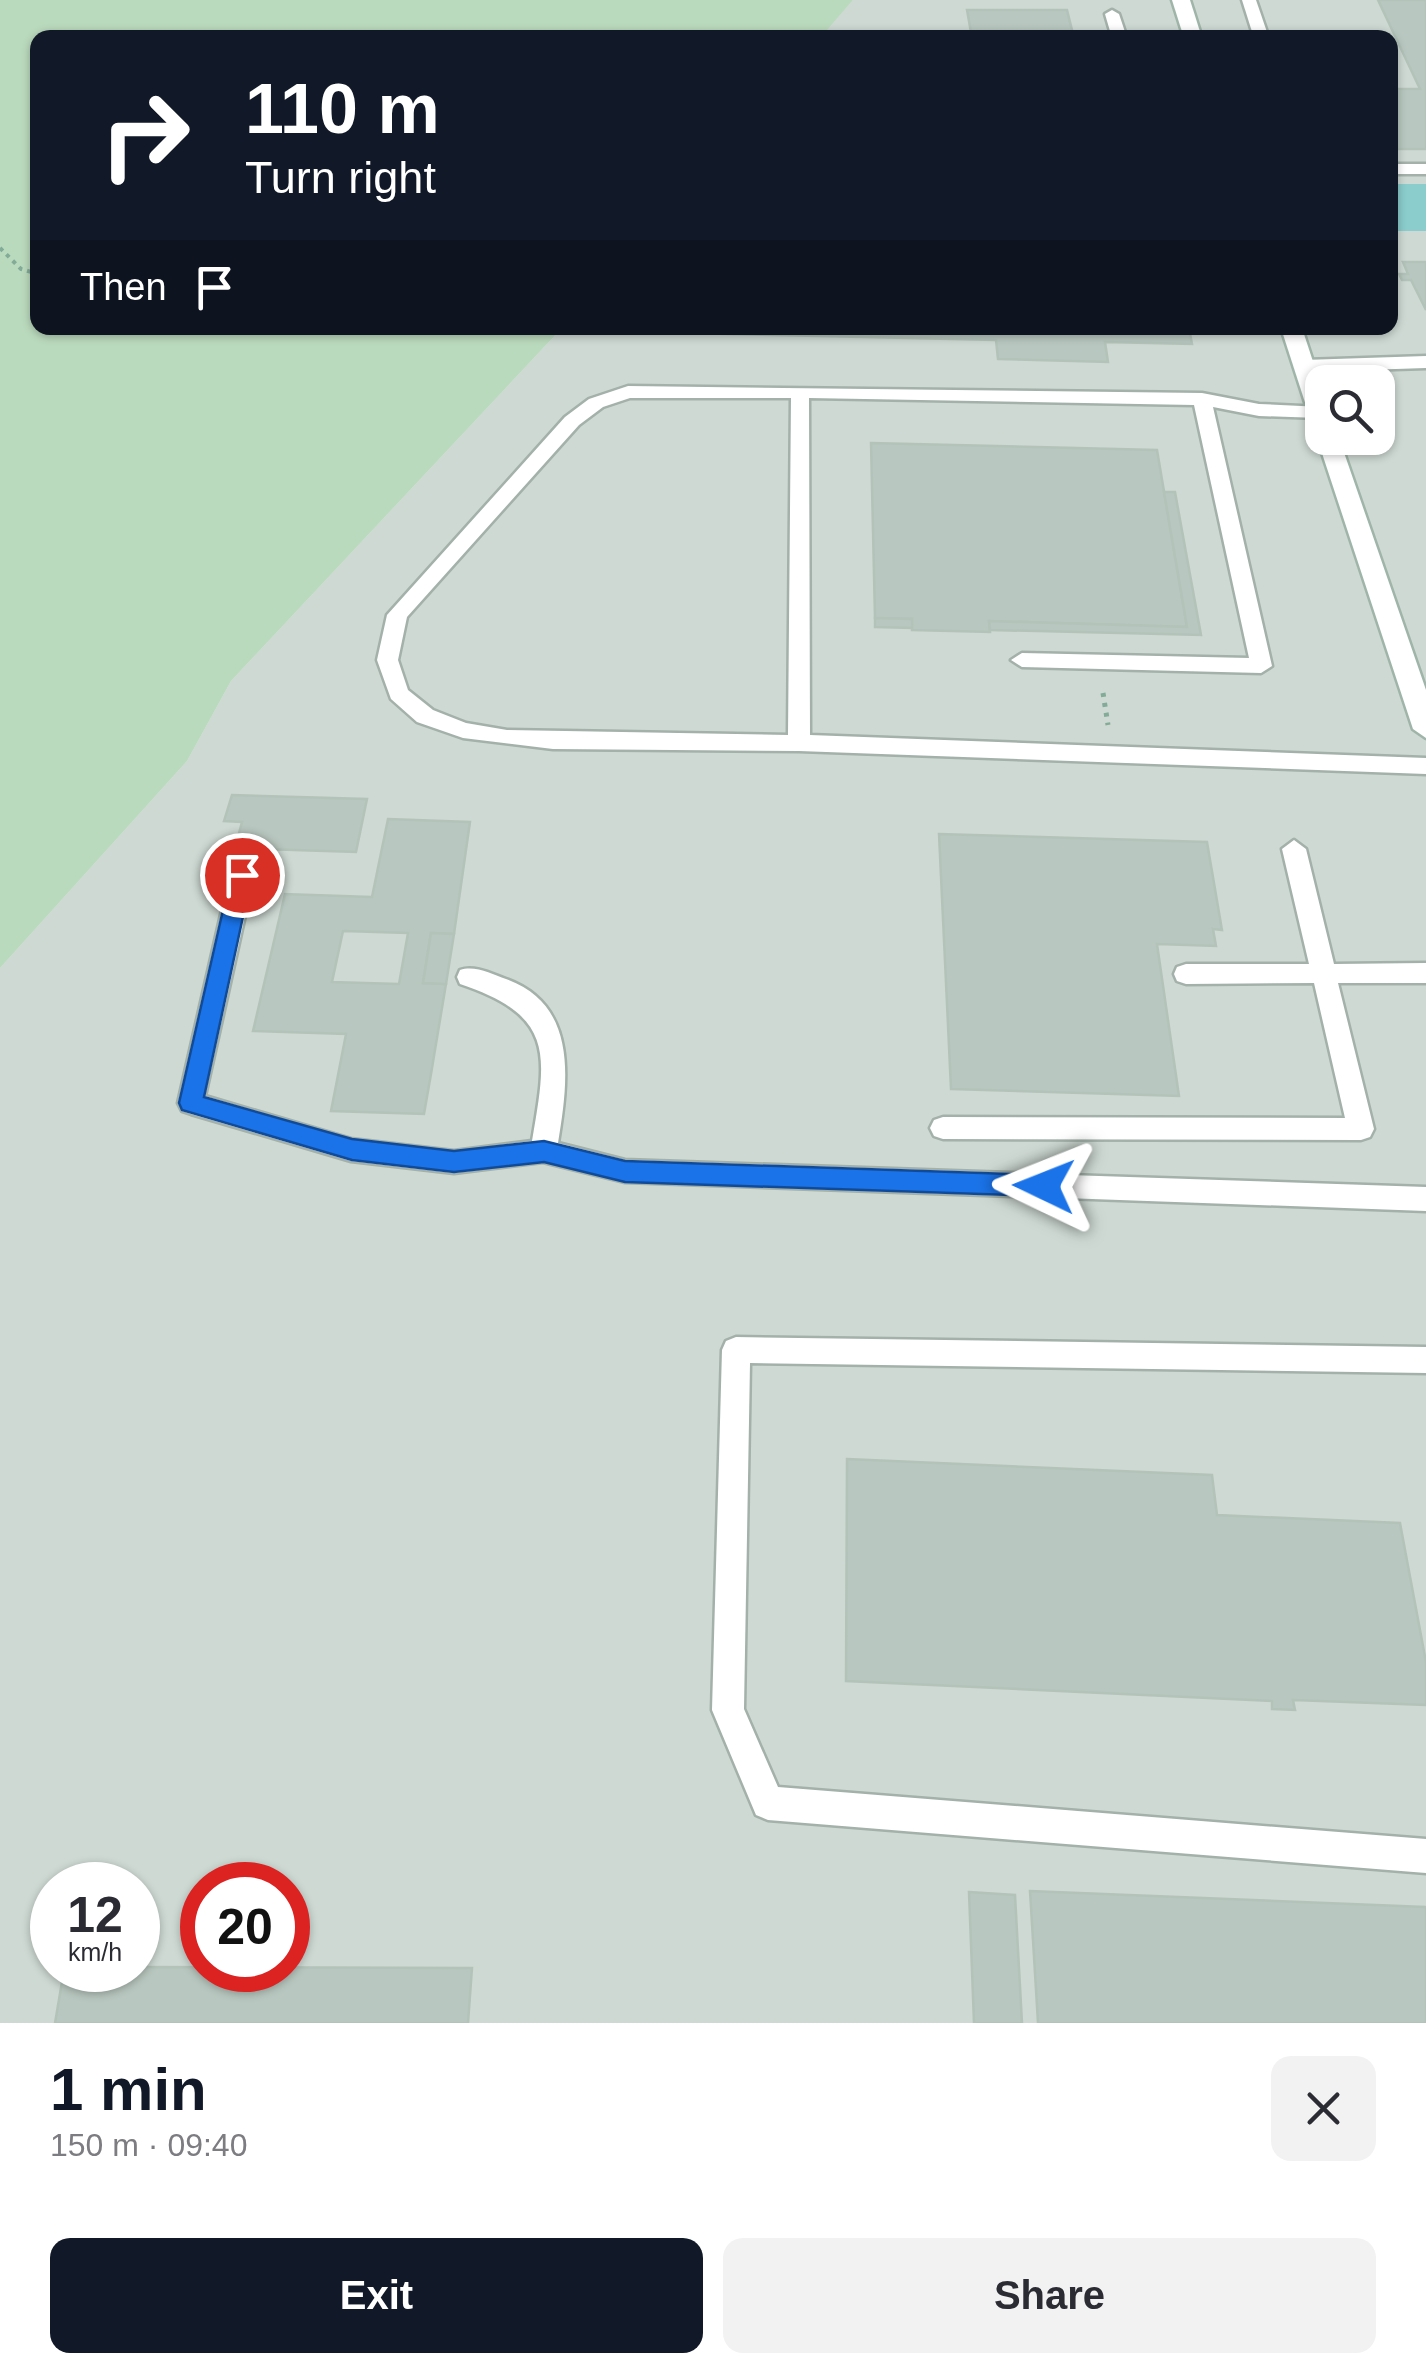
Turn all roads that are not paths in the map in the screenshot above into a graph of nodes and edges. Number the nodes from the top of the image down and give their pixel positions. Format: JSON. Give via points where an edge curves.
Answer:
{"nodes":[{"id":1,"x":1180,"y":0,"type":"edge"},
{"id":2,"x":1249,"y":0,"type":"edge"},
{"id":3,"x":1112,"y":14,"type":"dead end"},
{"id":4,"x":1117,"y":30,"type":"edge"},
{"id":5,"x":1190,"y":30,"type":"edge"},
{"id":6,"x":1259,"y":30,"type":"edge"},
{"id":7,"x":1398,"y":169,"type":"edge"},
{"id":8,"x":1426,"y":169,"type":"edge"},
{"id":9,"x":1293,"y":335,"type":"edge"},
{"id":10,"x":1426,"y":362,"type":"edge"},
{"id":11,"x":1304,"y":366,"type":"junction"},
{"id":12,"x":1305,"y":369,"type":"edge"},
{"id":13,"x":800,"y":392,"type":"junction"},
{"id":14,"x":1202,"y":399,"type":"junction"},
{"id":15,"x":1305,"y":414,"type":"edge"},
{"id":16,"x":1334,"y":455,"type":"edge"},
{"id":17,"x":1022,"y":660,"type":"dead end"},
{"id":18,"x":1426,"y":729,"type":"edge"},
{"id":19,"x":800,"y":743,"type":"junction"},
{"id":20,"x":1426,"y":766,"type":"edge"},
{"id":21,"x":1294,"y":849,"type":"dead end"},
{"id":22,"x":242,"y":875,"type":"dead end"},
{"id":23,"x":1426,"y":973,"type":"edge"},
{"id":24,"x":1186,"y":974,"type":"dead end"},
{"id":25,"x":1324,"y":976,"type":"junction"},
{"id":26,"x":469,"y":977,"type":"dead end"},
{"id":27,"x":942,"y":1128,"type":"dead end"},
{"id":28,"x":544,"y":1151,"type":"junction"},
{"id":29,"x":1426,"y":1199,"type":"edge"},
{"id":30,"x":1426,"y":1360,"type":"edge"},
{"id":31,"x":1426,"y":1856,"type":"edge"}],
"edges":[{"from":1,"to":5,"type":"street"},
{"from":2,"to":6,"type":"lane"},
{"from":3,"to":4,"type":"lane"},
{"from":7,"to":8,"type":"lane"},
{"from":9,"to":11,"type":"street"},
{"from":10,"to":11,"type":"lane"},
{"from":11,"to":12,"type":"street"},
{"from":13,"to":14,"type":"lane"},
{"from":13,"to":19,"type":"lane"},
{"from":13,"to":19,"type":"lane","via":[[628,392],[596,403],[572,421],[397,615],[387,640],[395,689],[451,729],[504,741]]},
{"from":14,"to":15,"type":"lane"},
{"from":14,"to":17,"type":"lane","via":[[1260,666]]},
{"from":16,"to":18,"type":"street"},
{"from":19,"to":20,"type":"lane"},
{"from":21,"to":25,"type":"lane"},
{"from":22,"to":28,"type":"lane","via":[[191,1103],[352,1150],[454,1162]]},
{"from":23,"to":25,"type":"lane"},
{"from":24,"to":25,"type":"lane"},
{"from":25,"to":27,"type":"lane","via":[[1361,1128]]},
{"from":26,"to":28,"type":"lane","via":[[506,986],[533,1004],[552,1043],[556,1074]]},
{"from":28,"to":29,"type":"lane","via":[[625,1171]]},
{"from":30,"to":31,"type":"lane","via":[[736,1350],[728,1710],[768,1803]]}]}
